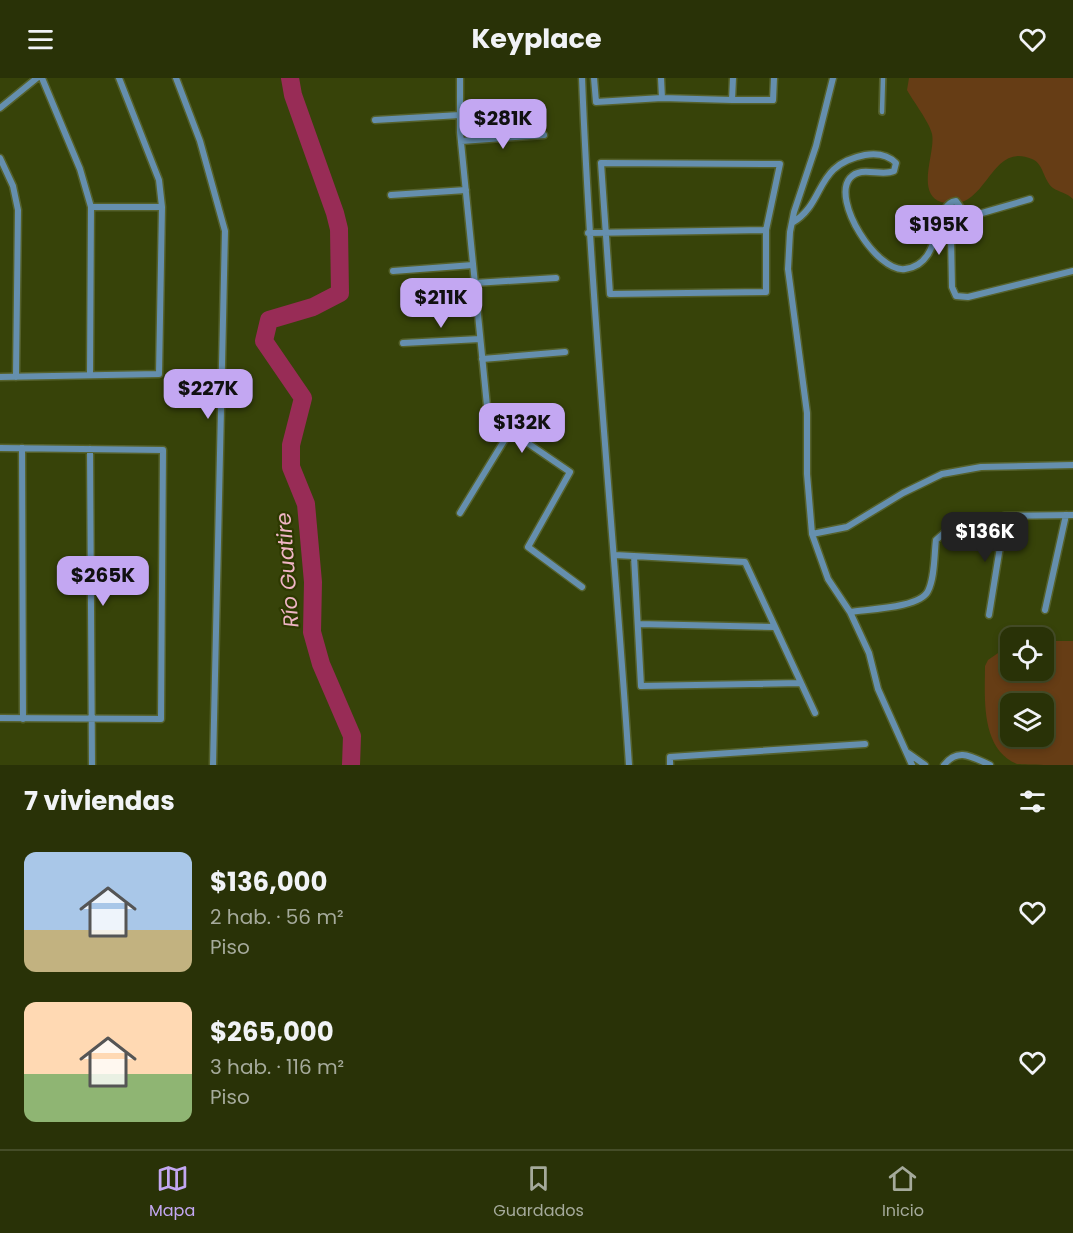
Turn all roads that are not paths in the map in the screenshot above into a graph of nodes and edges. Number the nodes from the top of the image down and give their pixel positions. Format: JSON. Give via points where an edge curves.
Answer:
{"nodes":[{"id":1,"x":37,"y":78,"type":"edge"},
{"id":2,"x":42,"y":78,"type":"edge"},
{"id":3,"x":119,"y":78,"type":"edge"},
{"id":4,"x":176,"y":78,"type":"edge"},
{"id":5,"x":460,"y":78,"type":"edge"},
{"id":6,"x":582,"y":78,"type":"edge"},
{"id":7,"x":594,"y":78,"type":"edge"},
{"id":8,"x":661,"y":78,"type":"edge"},
{"id":9,"x":733,"y":78,"type":"edge"},
{"id":10,"x":774,"y":78,"type":"edge"},
{"id":11,"x":833,"y":78,"type":"edge"},
{"id":12,"x":883,"y":78,"type":"edge"},
{"id":13,"x":662,"y":98,"type":"junction"},
{"id":14,"x":732,"y":100,"type":"junction"},
{"id":15,"x":0,"y":108,"type":"edge"},
{"id":16,"x":882,"y":112,"type":"dead end"},
{"id":17,"x":460,"y":115,"type":"junction"},
{"id":18,"x":375,"y":120,"type":"dead end"},
{"id":19,"x":544,"y":135,"type":"dead end"},
{"id":20,"x":461,"y":141,"type":"junction"},
{"id":21,"x":0,"y":158,"type":"edge"},
{"id":22,"x":466,"y":190,"type":"junction"},
{"id":23,"x":392,"y":195,"type":"dead end"},
{"id":24,"x":1030,"y":199,"type":"dead end"},
{"id":25,"x":91,"y":207,"type":"junction"},
{"id":26,"x":162,"y":207,"type":"junction"},
{"id":27,"x":963,"y":214,"type":"junction"},
{"id":28,"x":792,"y":223,"type":"junction"},
{"id":29,"x":766,"y":230,"type":"junction"},
{"id":30,"x":606,"y":232,"type":"junction"},
{"id":31,"x":588,"y":233,"type":"junction"},
{"id":32,"x":473,"y":265,"type":"junction"},
{"id":33,"x":393,"y":271,"type":"dead end"},
{"id":34,"x":1073,"y":271,"type":"edge"},
{"id":35,"x":556,"y":278,"type":"dead end"},
{"id":36,"x":475,"y":284,"type":"junction"},
{"id":37,"x":480,"y":339,"type":"junction"},
{"id":38,"x":402,"y":343,"type":"dead end"},
{"id":39,"x":565,"y":352,"type":"dead end"},
{"id":40,"x":482,"y":359,"type":"junction"},
{"id":41,"x":90,"y":375,"type":"junction"},
{"id":42,"x":0,"y":377,"type":"edge"},
{"id":43,"x":16,"y":377,"type":"junction"},
{"id":44,"x":510,"y":431,"type":"junction"},
{"id":45,"x":0,"y":448,"type":"edge"},
{"id":46,"x":22,"y":448,"type":"junction"},
{"id":47,"x":90,"y":449,"type":"junction"},
{"id":48,"x":1073,"y":465,"type":"edge"},
{"id":49,"x":460,"y":513,"type":"dead end"},
{"id":50,"x":1069,"y":515,"type":"edge"},
{"id":51,"x":1005,"y":516,"type":"junction"},
{"id":52,"x":812,"y":534,"type":"junction"},
{"id":53,"x":615,"y":555,"type":"junction"},
{"id":54,"x":634,"y":556,"type":"junction"},
{"id":55,"x":582,"y":587,"type":"dead end"},
{"id":56,"x":1045,"y":610,"type":"dead end"},
{"id":57,"x":850,"y":612,"type":"junction"},
{"id":58,"x":989,"y":615,"type":"dead end"},
{"id":59,"x":638,"y":624,"type":"junction"},
{"id":60,"x":775,"y":627,"type":"junction"},
{"id":61,"x":801,"y":683,"type":"junction"},
{"id":62,"x":815,"y":713,"type":"dead end"},
{"id":63,"x":0,"y":718,"type":"edge"},
{"id":64,"x":23,"y":719,"type":"junction"},
{"id":65,"x":92,"y":720,"type":"junction"},
{"id":66,"x":864,"y":744,"type":"dead end"},
{"id":67,"x":905,"y":751,"type":"junction"},
{"id":68,"x":92,"y":765,"type":"edge"},
{"id":69,"x":213,"y":765,"type":"edge"},
{"id":70,"x":629,"y":765,"type":"edge"},
{"id":71,"x":670,"y":765,"type":"edge"},
{"id":72,"x":912,"y":765,"type":"edge"},
{"id":73,"x":925,"y":765,"type":"edge"},
{"id":74,"x":944,"y":765,"type":"edge"},
{"id":75,"x":990,"y":765,"type":"edge"}],
"edges":[{"from":1,"to":15,"type":"street"},
{"from":2,"to":25,"type":"street","via":[[80,169]]},
{"from":3,"to":26,"type":"street","via":[[159,180]]},
{"from":4,"to":69,"type":"street","via":[[200,141],[225,231]]},
{"from":5,"to":17,"type":"street"},
{"from":6,"to":31,"type":"street"},
{"from":7,"to":13,"type":"street","via":[[596,102]]},
{"from":8,"to":13,"type":"street"},
{"from":9,"to":14,"type":"street"},
{"from":10,"to":14,"type":"street","via":[[773,100]]},
{"from":11,"to":28,"type":"street"},
{"from":12,"to":16,"type":"lane"},
{"from":13,"to":14,"type":"street"},
{"from":17,"to":18,"type":"street"},
{"from":17,"to":20,"type":"street"},
{"from":19,"to":20,"type":"street"},
{"from":20,"to":22,"type":"street"},
{"from":21,"to":43,"type":"street","via":[[18,210]]},
{"from":22,"to":23,"type":"street"},
{"from":22,"to":32,"type":"street"},
{"from":24,"to":27,"type":"street","via":[[982,213]]},
{"from":25,"to":26,"type":"street"},
{"from":25,"to":41,"type":"street"},
{"from":26,"to":41,"type":"street","via":[[159,374]]},
{"from":27,"to":28,"type":"street","via":[[956,201],[947,204],[936,240],[925,258],[909,269],[889,266],[869,246],[856,225],[846,190],[851,176],[867,171],[889,173],[897,166],[891,158],[872,155],[842,162],[831,170],[813,201]]},
{"from":27,"to":34,"type":"street","via":[[951,237],[952,287],[956,296],[968,297]]},
{"from":28,"to":52,"type":"street","via":[[788,269],[807,413]]},
{"from":29,"to":30,"type":"street"},
{"from":29,"to":30,"type":"street","via":[[766,292],[610,294]]},
{"from":29,"to":30,"type":"street","via":[[780,164],[601,163]]},
{"from":30,"to":31,"type":"street"},
{"from":31,"to":53,"type":"street"},
{"from":32,"to":33,"type":"street"},
{"from":32,"to":36,"type":"street"},
{"from":35,"to":36,"type":"street"},
{"from":36,"to":37,"type":"street"},
{"from":37,"to":38,"type":"street"},
{"from":37,"to":40,"type":"street"},
{"from":39,"to":40,"type":"street"},
{"from":40,"to":44,"type":"street","via":[[488,416]]},
{"from":41,"to":43,"type":"street"},
{"from":42,"to":43,"type":"street"},
{"from":44,"to":49,"type":"street"},
{"from":44,"to":55,"type":"street","via":[[570,472],[528,547]]},
{"from":45,"to":46,"type":"street"},
{"from":46,"to":47,"type":"street"},
{"from":46,"to":64,"type":"street"},
{"from":47,"to":65,"type":"street"},
{"from":47,"to":65,"type":"street","via":[[163,450],[161,719]]},
{"from":48,"to":52,"type":"street","via":[[981,467],[942,474],[847,527]]},
{"from":50,"to":51,"type":"street"},
{"from":50,"to":56,"type":"street"},
{"from":51,"to":57,"type":"street","via":[[944,530],[936,540],[929,588],[920,600]]},
{"from":51,"to":58,"type":"street"},
{"from":52,"to":57,"type":"street","via":[[828,579]]},
{"from":53,"to":54,"type":"street"},
{"from":53,"to":70,"type":"street"},
{"from":54,"to":59,"type":"street"},
{"from":54,"to":60,"type":"street","via":[[745,562]]},
{"from":57,"to":67,"type":"street"},
{"from":59,"to":60,"type":"street"},
{"from":59,"to":61,"type":"street","via":[[641,686]]},
{"from":60,"to":61,"type":"street"},
{"from":61,"to":62,"type":"street"},
{"from":63,"to":64,"type":"street"},
{"from":64,"to":65,"type":"street"},
{"from":65,"to":68,"type":"street"},
{"from":66,"to":71,"type":"street","via":[[669,757]]},
{"from":67,"to":72,"type":"street"},
{"from":67,"to":73,"type":"street"},
{"from":74,"to":75,"type":"street","via":[[950,757],[964,753]]}]}
